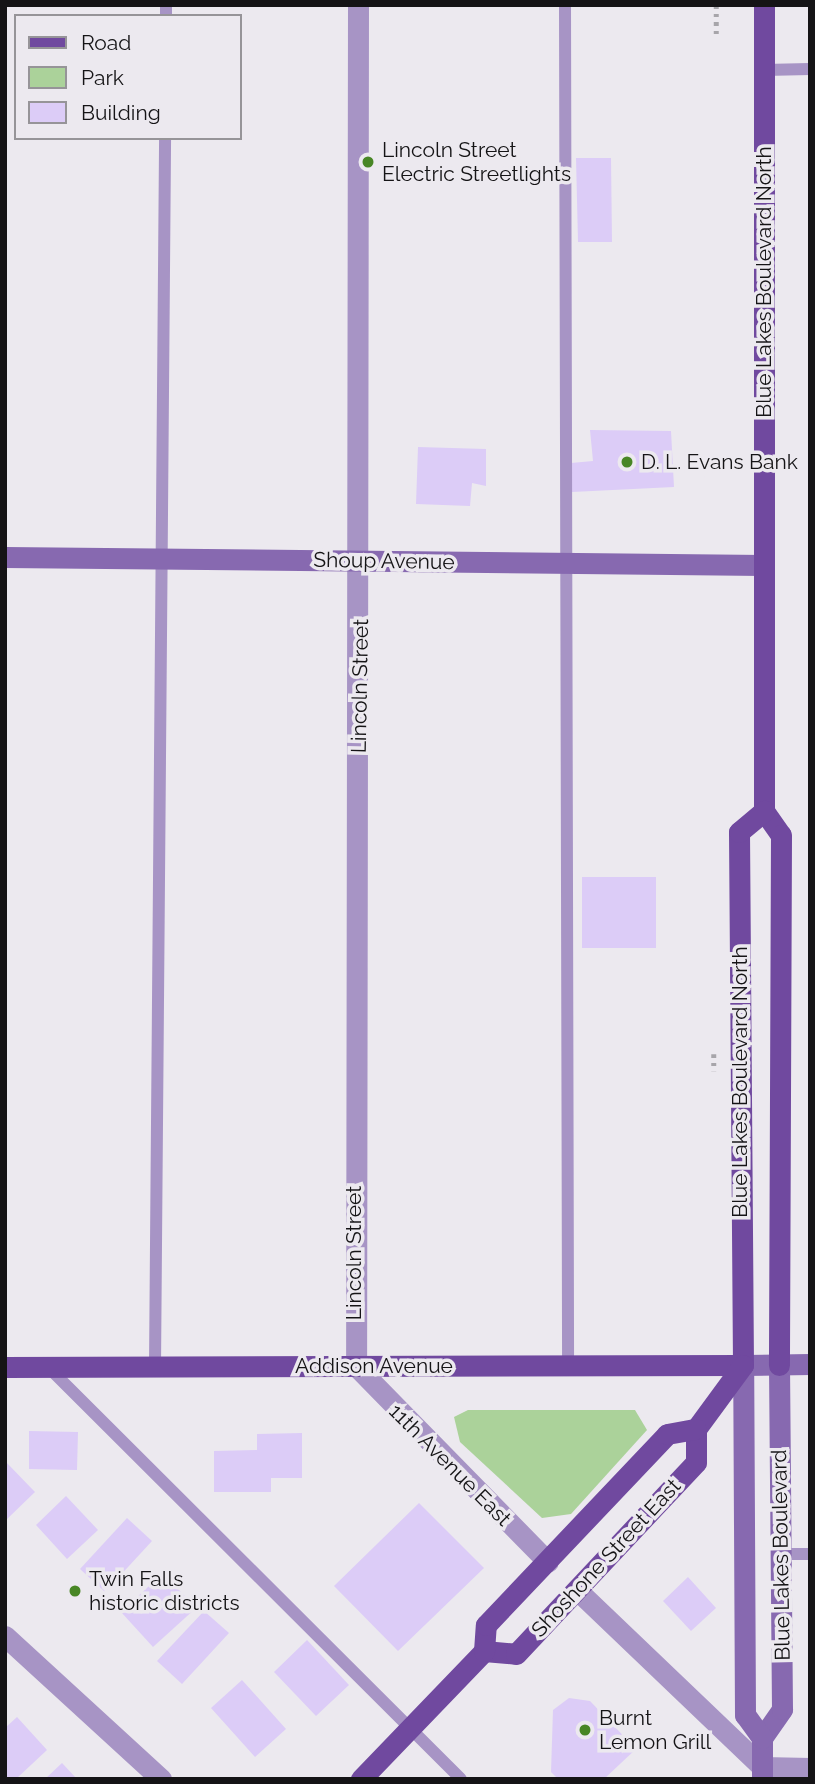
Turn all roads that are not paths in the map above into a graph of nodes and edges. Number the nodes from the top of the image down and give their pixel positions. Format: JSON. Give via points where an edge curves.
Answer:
{"nodes":[{"id":1,"x":358,"y":5,"type":"edge"},
{"id":2,"x":565,"y":5,"type":"edge"},
{"id":3,"x":764,"y":5,"type":"edge"},
{"id":4,"x":810,"y":69,"type":"edge"},
{"id":5,"x":764,"y":70,"type":"junction"},
{"id":6,"x":165,"y":140,"type":"edge"},
{"id":7,"x":5,"y":557,"type":"edge"},
{"id":8,"x":161,"y":558,"type":"junction"},
{"id":9,"x":361,"y":560,"type":"junction"},
{"id":10,"x":566,"y":563,"type":"junction"},
{"id":11,"x":763,"y":565,"type":"junction"},
{"id":12,"x":764,"y":811,"type":"junction"},
{"id":13,"x":810,"y":1364,"type":"edge"},
{"id":14,"x":568,"y":1365,"type":"junction"},
{"id":15,"x":743,"y":1365,"type":"junction"},
{"id":16,"x":779,"y":1365,"type":"junction"},
{"id":17,"x":356,"y":1366,"type":"junction"},
{"id":18,"x":5,"y":1367,"type":"edge"},
{"id":19,"x":48,"y":1367,"type":"junction"},
{"id":20,"x":155,"y":1367,"type":"junction"},
{"id":21,"x":696,"y":1429,"type":"junction"},
{"id":22,"x":781,"y":1554,"type":"junction"},
{"id":23,"x":810,"y":1554,"type":"edge"},
{"id":24,"x":548,"y":1562,"type":"junction"},
{"id":25,"x":577,"y":1590,"type":"junction"},
{"id":26,"x":5,"y":1636,"type":"edge"},
{"id":27,"x":484,"y":1651,"type":"junction"},
{"id":28,"x":411,"y":1728,"type":"junction"},
{"id":29,"x":762,"y":1738,"type":"junction"},
{"id":30,"x":810,"y":1768,"type":"edge"},
{"id":31,"x":762,"y":1773,"type":"edge"},
{"id":32,"x":161,"y":1779,"type":"edge"},
{"id":33,"x":361,"y":1779,"type":"edge"},
{"id":34,"x":461,"y":1779,"type":"edge"}],
"edges":[{"from":1,"to":9,"type":"street","name":"Lincoln Street"},
{"from":2,"to":10,"type":"lane"},
{"from":3,"to":5,"type":"main road","name":"Blue Lakes Boulevard North"},
{"from":4,"to":5,"type":"lane"},
{"from":5,"to":11,"type":"main road","name":"Blue Lakes Boulevard North"},
{"from":6,"to":8,"type":"lane"},
{"from":7,"to":8,"type":"main road","name":"Shoup Avenue"},
{"from":8,"to":9,"type":"main road","name":"Shoup Avenue"},
{"from":8,"to":20,"type":"lane"},
{"from":9,"to":10,"type":"main road","name":"Shoup Avenue"},
{"from":9,"to":17,"type":"street","name":"Lincoln Street"},
{"from":10,"to":11,"type":"main road","name":"Shoup Avenue"},
{"from":10,"to":14,"type":"lane"},
{"from":11,"to":12,"type":"main road","name":"Blue Lakes Boulevard North"},
{"from":12,"to":15,"type":"main road","name":"Blue Lakes Boulevard North","via":[[739,832]]},
{"from":12,"to":16,"type":"main road","name":"Blue Lakes Boulevard North","via":[[781,835]]},
{"from":13,"to":16,"type":"main road"},
{"from":14,"to":15,"type":"main road","name":"Addison Avenue"},
{"from":14,"to":17,"type":"main road","name":"Addison Avenue"},
{"from":15,"to":16,"type":"main road"},
{"from":15,"to":21,"type":"main road"},
{"from":15,"to":29,"type":"main road","name":"Blue Lakes Boulevard","via":[[746,1715]]},
{"from":16,"to":22,"type":"main road","name":"Blue Lakes Boulevard"},
{"from":17,"to":20,"type":"main road","name":"Addison Avenue"},
{"from":17,"to":24,"type":"street","name":"11th Avenue East"},
{"from":18,"to":19,"type":"main road","name":"Addison Avenue"},
{"from":19,"to":20,"type":"main road","name":"Addison Avenue"},
{"from":19,"to":28,"type":"lane"},
{"from":21,"to":24,"type":"main road","name":"Shoshone Street East","via":[[667,1434]]},
{"from":21,"to":25,"type":"main road","name":"Shoshone Street East","via":[[696,1462]]},
{"from":22,"to":23,"type":"lane"},
{"from":22,"to":29,"type":"main road","name":"Blue Lakes Boulevard","via":[[782,1709]]},
{"from":24,"to":27,"type":"main road","name":"Shoshone Street East","via":[[486,1625]]},
{"from":25,"to":27,"type":"main road","name":"Shoshone Street East","via":[[516,1654]]},
{"from":25,"to":31,"type":"street"},
{"from":26,"to":32,"type":"street"},
{"from":27,"to":28,"type":"main road","name":"Shoshone Street East"},
{"from":28,"to":33,"type":"main road","name":"Shoshone Street East"},
{"from":28,"to":34,"type":"lane"},
{"from":29,"to":31,"type":"main road","name":"Blue Lakes Boulevard"},
{"from":30,"to":31,"type":"street"}]}
